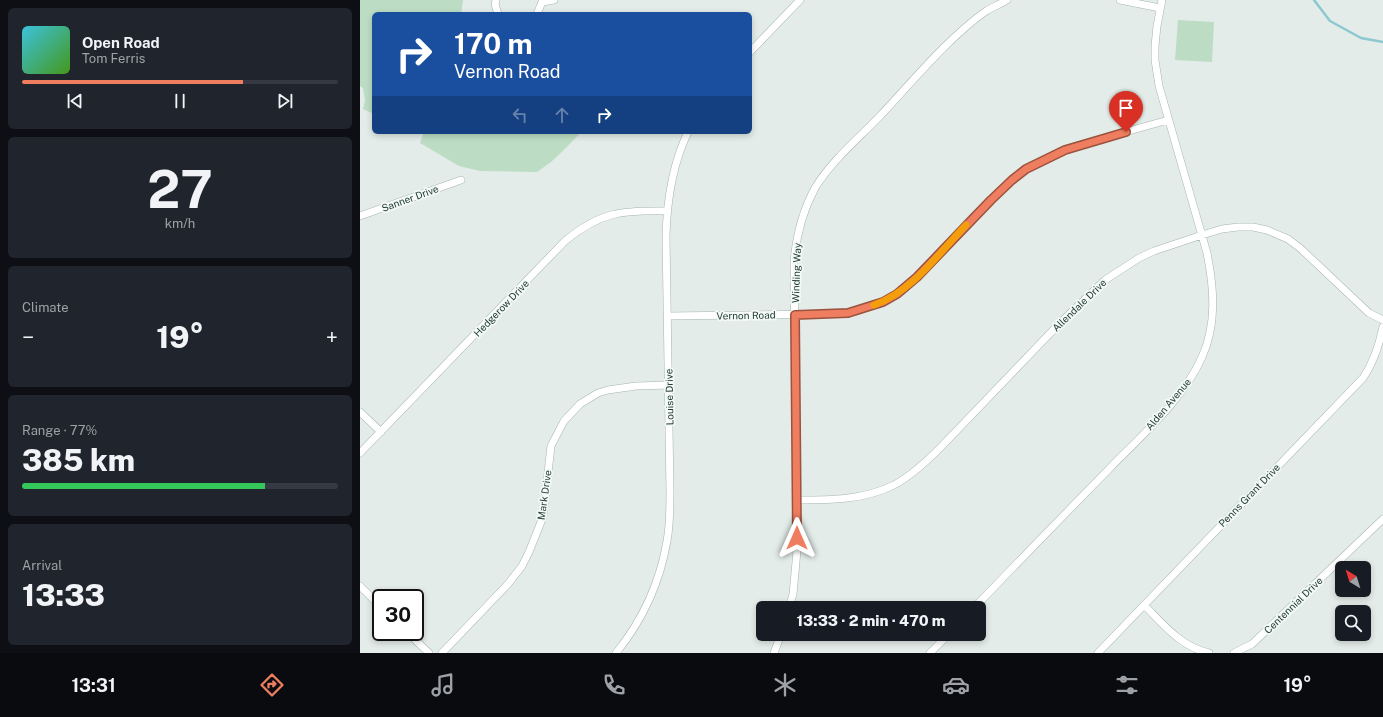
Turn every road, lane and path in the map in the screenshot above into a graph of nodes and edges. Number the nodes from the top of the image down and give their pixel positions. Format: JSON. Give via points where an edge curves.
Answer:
{"nodes":[{"id":1,"x":496,"y":0,"type":"edge"},
{"id":2,"x":554,"y":0,"type":"edge"},
{"id":3,"x":800,"y":0,"type":"edge"},
{"id":4,"x":1007,"y":0,"type":"edge"},
{"id":5,"x":1120,"y":0,"type":"edge"},
{"id":6,"x":1162,"y":0,"type":"edge"},
{"id":7,"x":541,"y":1,"type":"edge"},
{"id":8,"x":1160,"y":8,"type":"junction"},
{"id":9,"x":497,"y":12,"type":"edge"},
{"id":10,"x":538,"y":12,"type":"edge"},
{"id":11,"x":752,"y":50,"type":"edge"},
{"id":12,"x":1168,"y":120,"type":"junction"},
{"id":13,"x":687,"y":134,"type":"edge"},
{"id":14,"x":461,"y":180,"type":"dead end"},
{"id":15,"x":667,"y":211,"type":"junction"},
{"id":16,"x":360,"y":216,"type":"edge"},
{"id":17,"x":1202,"y":235,"type":"junction"},
{"id":18,"x":795,"y":315,"type":"junction"},
{"id":19,"x":668,"y":316,"type":"junction"},
{"id":20,"x":1383,"y":320,"type":"edge"},
{"id":21,"x":1383,"y":327,"type":"edge"},
{"id":22,"x":669,"y":385,"type":"junction"},
{"id":23,"x":360,"y":412,"type":"edge"},
{"id":24,"x":381,"y":432,"type":"junction"},
{"id":25,"x":360,"y":453,"type":"edge"},
{"id":26,"x":797,"y":500,"type":"junction"},
{"id":27,"x":1383,"y":519,"type":"edge"},
{"id":28,"x":360,"y":586,"type":"edge"},
{"id":29,"x":372,"y":598,"type":"edge"},
{"id":30,"x":791,"y":601,"type":"edge"},
{"id":31,"x":981,"y":601,"type":"edge"},
{"id":32,"x":1144,"y":605,"type":"junction"},
{"id":33,"x":416,"y":641,"type":"edge"},
{"id":34,"x":778,"y":641,"type":"edge"},
{"id":35,"x":942,"y":641,"type":"edge"},
{"id":36,"x":429,"y":653,"type":"edge"},
{"id":37,"x":442,"y":653,"type":"edge"},
{"id":38,"x":616,"y":653,"type":"edge"},
{"id":39,"x":774,"y":653,"type":"edge"},
{"id":40,"x":930,"y":653,"type":"edge"},
{"id":41,"x":1098,"y":653,"type":"edge"},
{"id":42,"x":1209,"y":653,"type":"edge"},
{"id":43,"x":1234,"y":653,"type":"edge"}],
"edges":[{"from":1,"to":9,"type":"street"},
{"from":2,"to":7,"type":"street"},
{"from":3,"to":11,"type":"street"},
{"from":4,"to":18,"type":"street","name":"Winding Way","via":[[987,11],[950,42],[825,173],[806,206],[797,236],[794,263]]},
{"from":5,"to":8,"type":"street"},
{"from":6,"to":8,"type":"street","name":"Alden Avenue"},
{"from":7,"to":10,"type":"street"},
{"from":8,"to":12,"type":"street","name":"Alden Avenue","via":[[1155,60]]},
{"from":12,"to":17,"type":"street","name":"Alden Avenue"},
{"from":12,"to":18,"type":"street","name":"Vernon Road","via":[[1065,150],[1026,169],[976,214],[917,277],[883,302],[848,313]]},
{"from":13,"to":15,"type":"street","name":"Louise Drive","via":[[677,159]]},
{"from":14,"to":16,"type":"street","name":"Sanner Drive"},
{"from":15,"to":19,"type":"street","name":"Louise Drive"},
{"from":15,"to":24,"type":"street","name":"Hedgerow Drive","via":[[615,213],[580,229],[565,241]]},
{"from":17,"to":20,"type":"street","name":"Allendale Drive","via":[[1222,229],[1254,227],[1288,239],[1357,304]]},
{"from":17,"to":26,"type":"street","name":"Allendale Drive","via":[[1154,251],[1105,280],[940,448],[908,476],[883,490],[855,498]]},
{"from":17,"to":31,"type":"street","name":"Alden Avenue","via":[[1211,274],[1213,310],[1206,346],[1193,375],[1145,432]]},
{"from":18,"to":19,"type":"street","name":"Vernon Road"},
{"from":18,"to":26,"type":"street","name":"Winding Way"},
{"from":19,"to":22,"type":"street","name":"Louise Drive"},
{"from":21,"to":32,"type":"street","name":"Penns Grant Drive","via":[[1376,354],[1363,378]]},
{"from":22,"to":37,"type":"street","name":"Mark Drive","via":[[636,386],[598,393],[580,404],[564,421],[551,446],[543,517],[530,552],[508,584]]},
{"from":22,"to":38,"type":"street","name":"Louise Drive","via":[[670,492],[667,542],[661,568],[644,611]]},
{"from":23,"to":24,"type":"street"},
{"from":24,"to":25,"type":"street","name":"Hedgerow Drive"},
{"from":26,"to":30,"type":"street","name":"Winding Way","via":[[797,551]]},
{"from":27,"to":43,"type":"street","name":"Centennial Drive","via":[[1252,644]]},
{"from":28,"to":29,"type":"street"},
{"from":32,"to":41,"type":"street","name":"Penns Grant Drive"},
{"from":32,"to":42,"type":"street","via":[[1186,644]]},
{"from":33,"to":36,"type":"street"},
{"from":34,"to":39,"type":"street"},
{"from":35,"to":40,"type":"street"}]}
